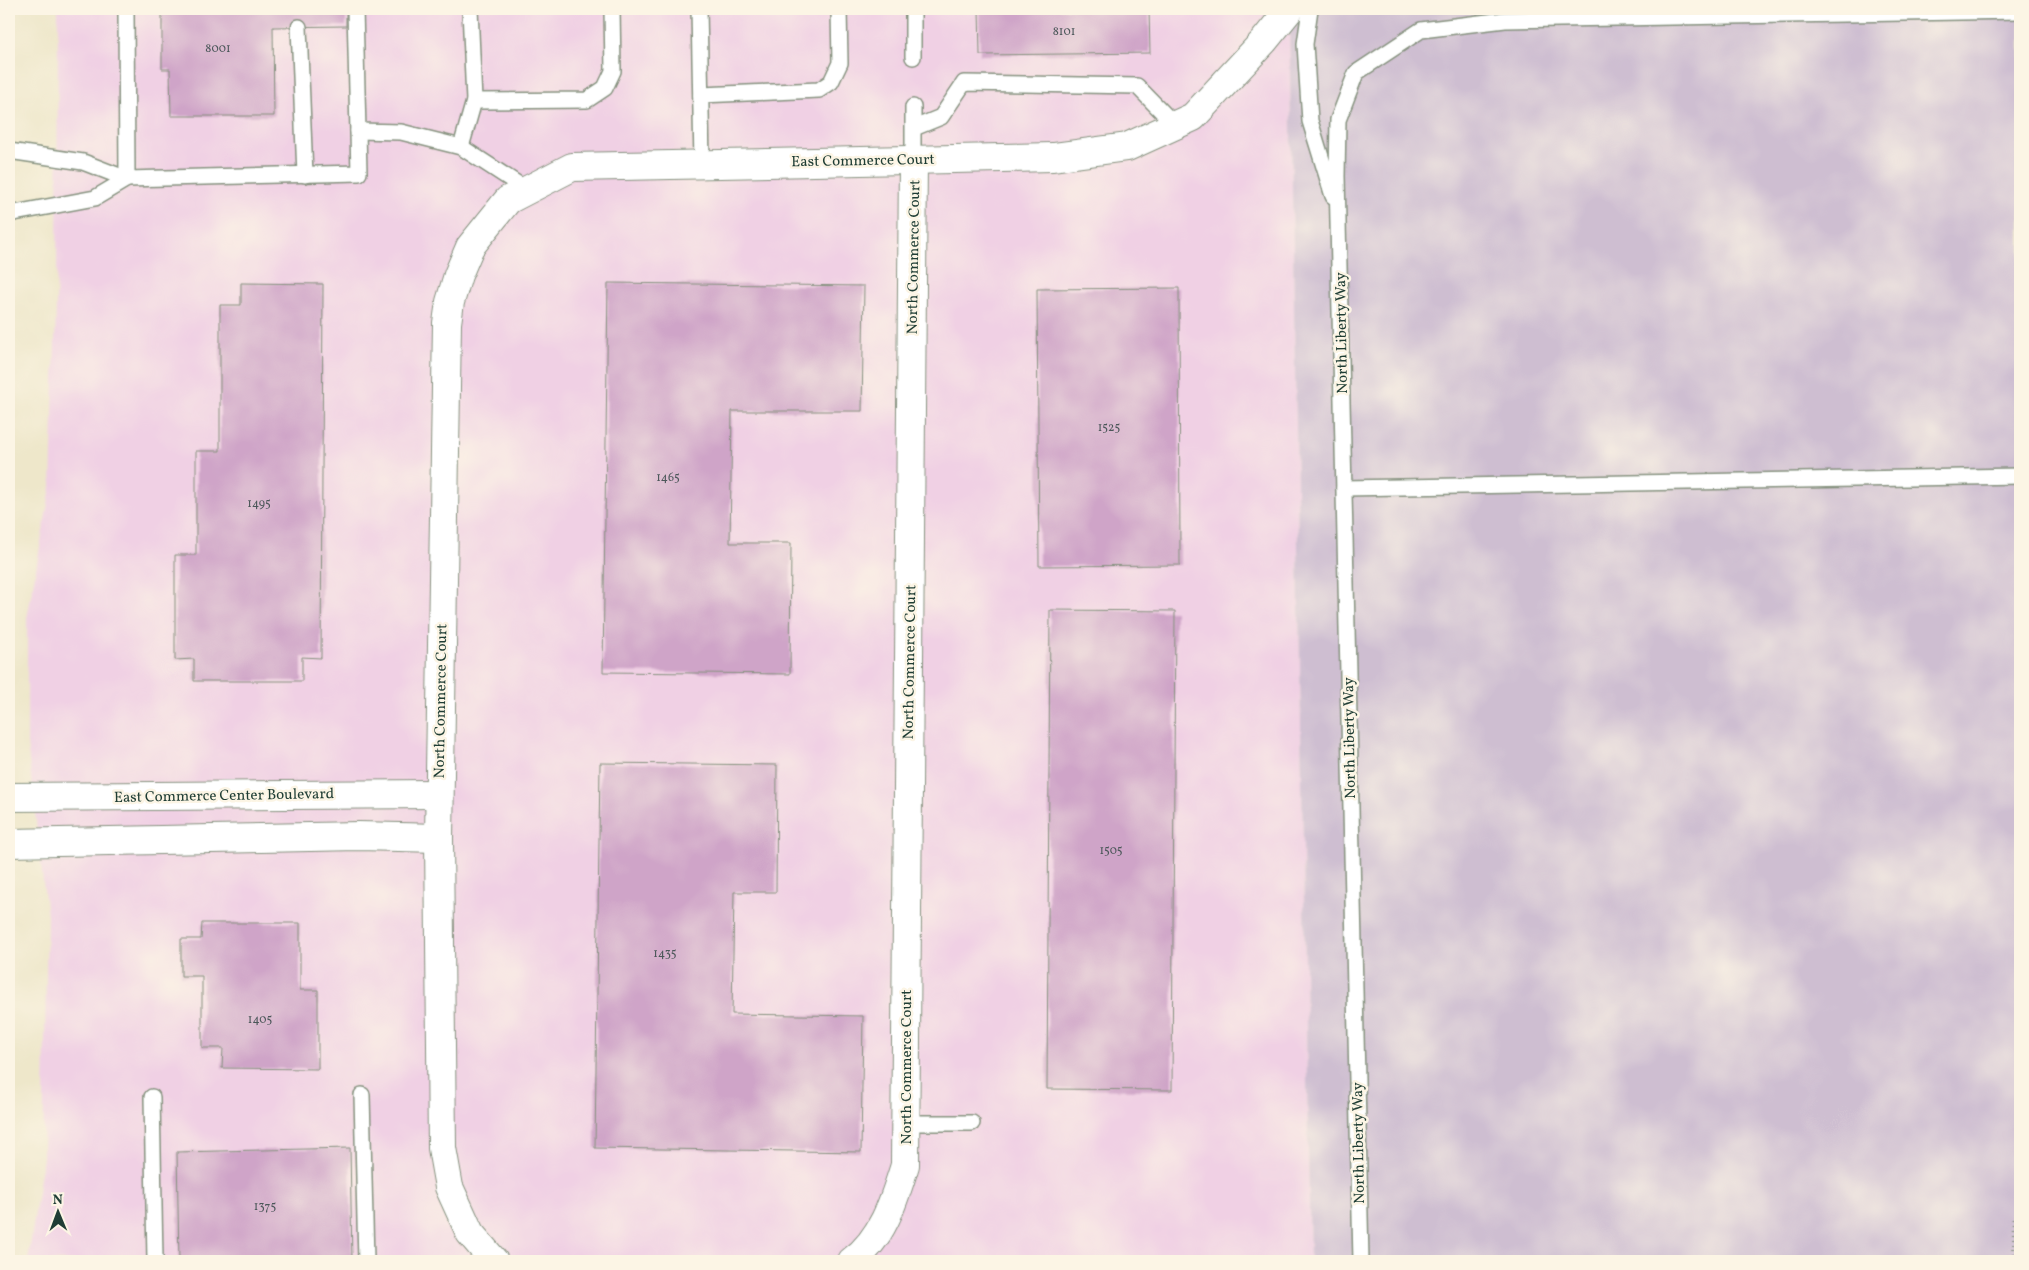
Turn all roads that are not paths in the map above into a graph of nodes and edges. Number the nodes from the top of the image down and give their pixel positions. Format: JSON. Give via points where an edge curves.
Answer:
{"nodes":[{"id":1,"x":126,"y":9,"type":"edge"},
{"id":2,"x":355,"y":9,"type":"edge"},
{"id":3,"x":470,"y":9,"type":"edge"},
{"id":4,"x":612,"y":9,"type":"edge"},
{"id":5,"x":699,"y":9,"type":"edge"},
{"id":6,"x":839,"y":9,"type":"edge"},
{"id":7,"x":913,"y":9,"type":"edge"},
{"id":8,"x":1294,"y":9,"type":"edge"},
{"id":9,"x":2020,"y":11,"type":"edge"},
{"id":10,"x":299,"y":27,"type":"dead end"},
{"id":11,"x":913,"y":57,"type":"dead end"},
{"id":12,"x":701,"y":95,"type":"junction"},
{"id":13,"x":474,"y":102,"type":"junction"},
{"id":14,"x":913,"y":107,"type":"dead end"},
{"id":15,"x":1175,"y":125,"type":"junction"},
{"id":16,"x":914,"y":128,"type":"junction"},
{"id":17,"x":358,"y":131,"type":"junction"},
{"id":18,"x":461,"y":147,"type":"junction"},
{"id":19,"x":9,"y":151,"type":"edge"},
{"id":20,"x":914,"y":159,"type":"junction"},
{"id":21,"x":702,"y":164,"type":"junction"},
{"id":22,"x":305,"y":175,"type":"junction"},
{"id":23,"x":127,"y":179,"type":"junction"},
{"id":24,"x":527,"y":190,"type":"junction"},
{"id":25,"x":9,"y":214,"type":"edge"},
{"id":26,"x":1338,"y":215,"type":"junction"},
{"id":27,"x":450,"y":302,"type":"joint"},
{"id":28,"x":2020,"y":476,"type":"edge"},
{"id":29,"x":1344,"y":488,"type":"junction"},
{"id":30,"x":439,"y":794,"type":"junction"},
{"id":31,"x":9,"y":797,"type":"edge"},
{"id":32,"x":439,"y":838,"type":"junction"},
{"id":33,"x":9,"y":843,"type":"edge"},
{"id":34,"x":362,"y":1095,"type":"dead end"},
{"id":35,"x":152,"y":1098,"type":"dead end"},
{"id":36,"x":906,"y":1123,"type":"junction"},
{"id":37,"x":972,"y":1123,"type":"dead end"},
{"id":38,"x":155,"y":1260,"type":"dead end"},
{"id":39,"x":366,"y":1261,"type":"edge"},
{"id":40,"x":494,"y":1261,"type":"edge"},
{"id":41,"x":852,"y":1261,"type":"edge"},
{"id":42,"x":1360,"y":1261,"type":"edge"}],
"edges":[{"from":1,"to":23,"type":"lane"},
{"from":2,"to":17,"type":"lane"},
{"from":3,"to":13,"type":"lane"},
{"from":4,"to":13,"type":"lane","via":[[613,71],[605,88],[588,100]]},
{"from":5,"to":12,"type":"lane"},
{"from":6,"to":12,"type":"lane","via":[[840,63],[831,82],[818,90]]},
{"from":7,"to":11,"type":"lane"},
{"from":8,"to":15,"type":"street","name":"East Commerce Court","via":[[1194,116]]},
{"from":8,"to":26,"type":"lane","name":"North Liberty Way","via":[[1305,44],[1310,121]]},
{"from":9,"to":26,"type":"lane","name":"North Liberty Way","via":[[1505,20],[1420,30],[1356,73],[1338,120]]},
{"from":10,"to":22,"type":"lane"},
{"from":12,"to":21,"type":"lane"},
{"from":13,"to":18,"type":"lane"},
{"from":14,"to":16,"type":"lane"},
{"from":15,"to":16,"type":"lane","via":[[1137,86],[964,83],[941,117]]},
{"from":15,"to":20,"type":"street","name":"East Commerce Court","via":[[1127,147],[1053,157]]},
{"from":16,"to":20,"type":"lane"},
{"from":17,"to":18,"type":"lane","via":[[401,132]]},
{"from":17,"to":22,"type":"lane","via":[[359,173]]},
{"from":18,"to":24,"type":"lane"},
{"from":19,"to":23,"type":"lane","via":[[83,162]]},
{"from":20,"to":21,"type":"street","name":"East Commerce Court"},
{"from":20,"to":36,"type":"street","name":"North Commerce Court"},
{"from":21,"to":24,"type":"street","name":"East Commerce Court","via":[[572,167]]},
{"from":22,"to":23,"type":"lane"},
{"from":23,"to":25,"type":"lane","via":[[95,198]]},
{"from":24,"to":27,"type":"street","name":"East Commerce Court","via":[[508,200],[470,247]]},
{"from":26,"to":29,"type":"lane","name":"North Liberty Way"},
{"from":27,"to":30,"type":"street","name":"North Commerce Court","via":[[447,323]]},
{"from":28,"to":29,"type":"lane"},
{"from":29,"to":42,"type":"lane","name":"North Liberty Way"},
{"from":30,"to":31,"type":"street","name":"East Commerce Center Boulevard"},
{"from":30,"to":32,"type":"street","name":"North Commerce Court"},
{"from":32,"to":33,"type":"street","via":[[358,836]]},
{"from":32,"to":40,"type":"street","name":"North Commerce Court","via":[[442,1148],[450,1186],[470,1233]]},
{"from":34,"to":39,"type":"lane"},
{"from":35,"to":38,"type":"lane"},
{"from":36,"to":37,"type":"lane"},
{"from":36,"to":41,"type":"street","name":"North Commerce Court","via":[[905,1165],[891,1211],[865,1252]]}]}
